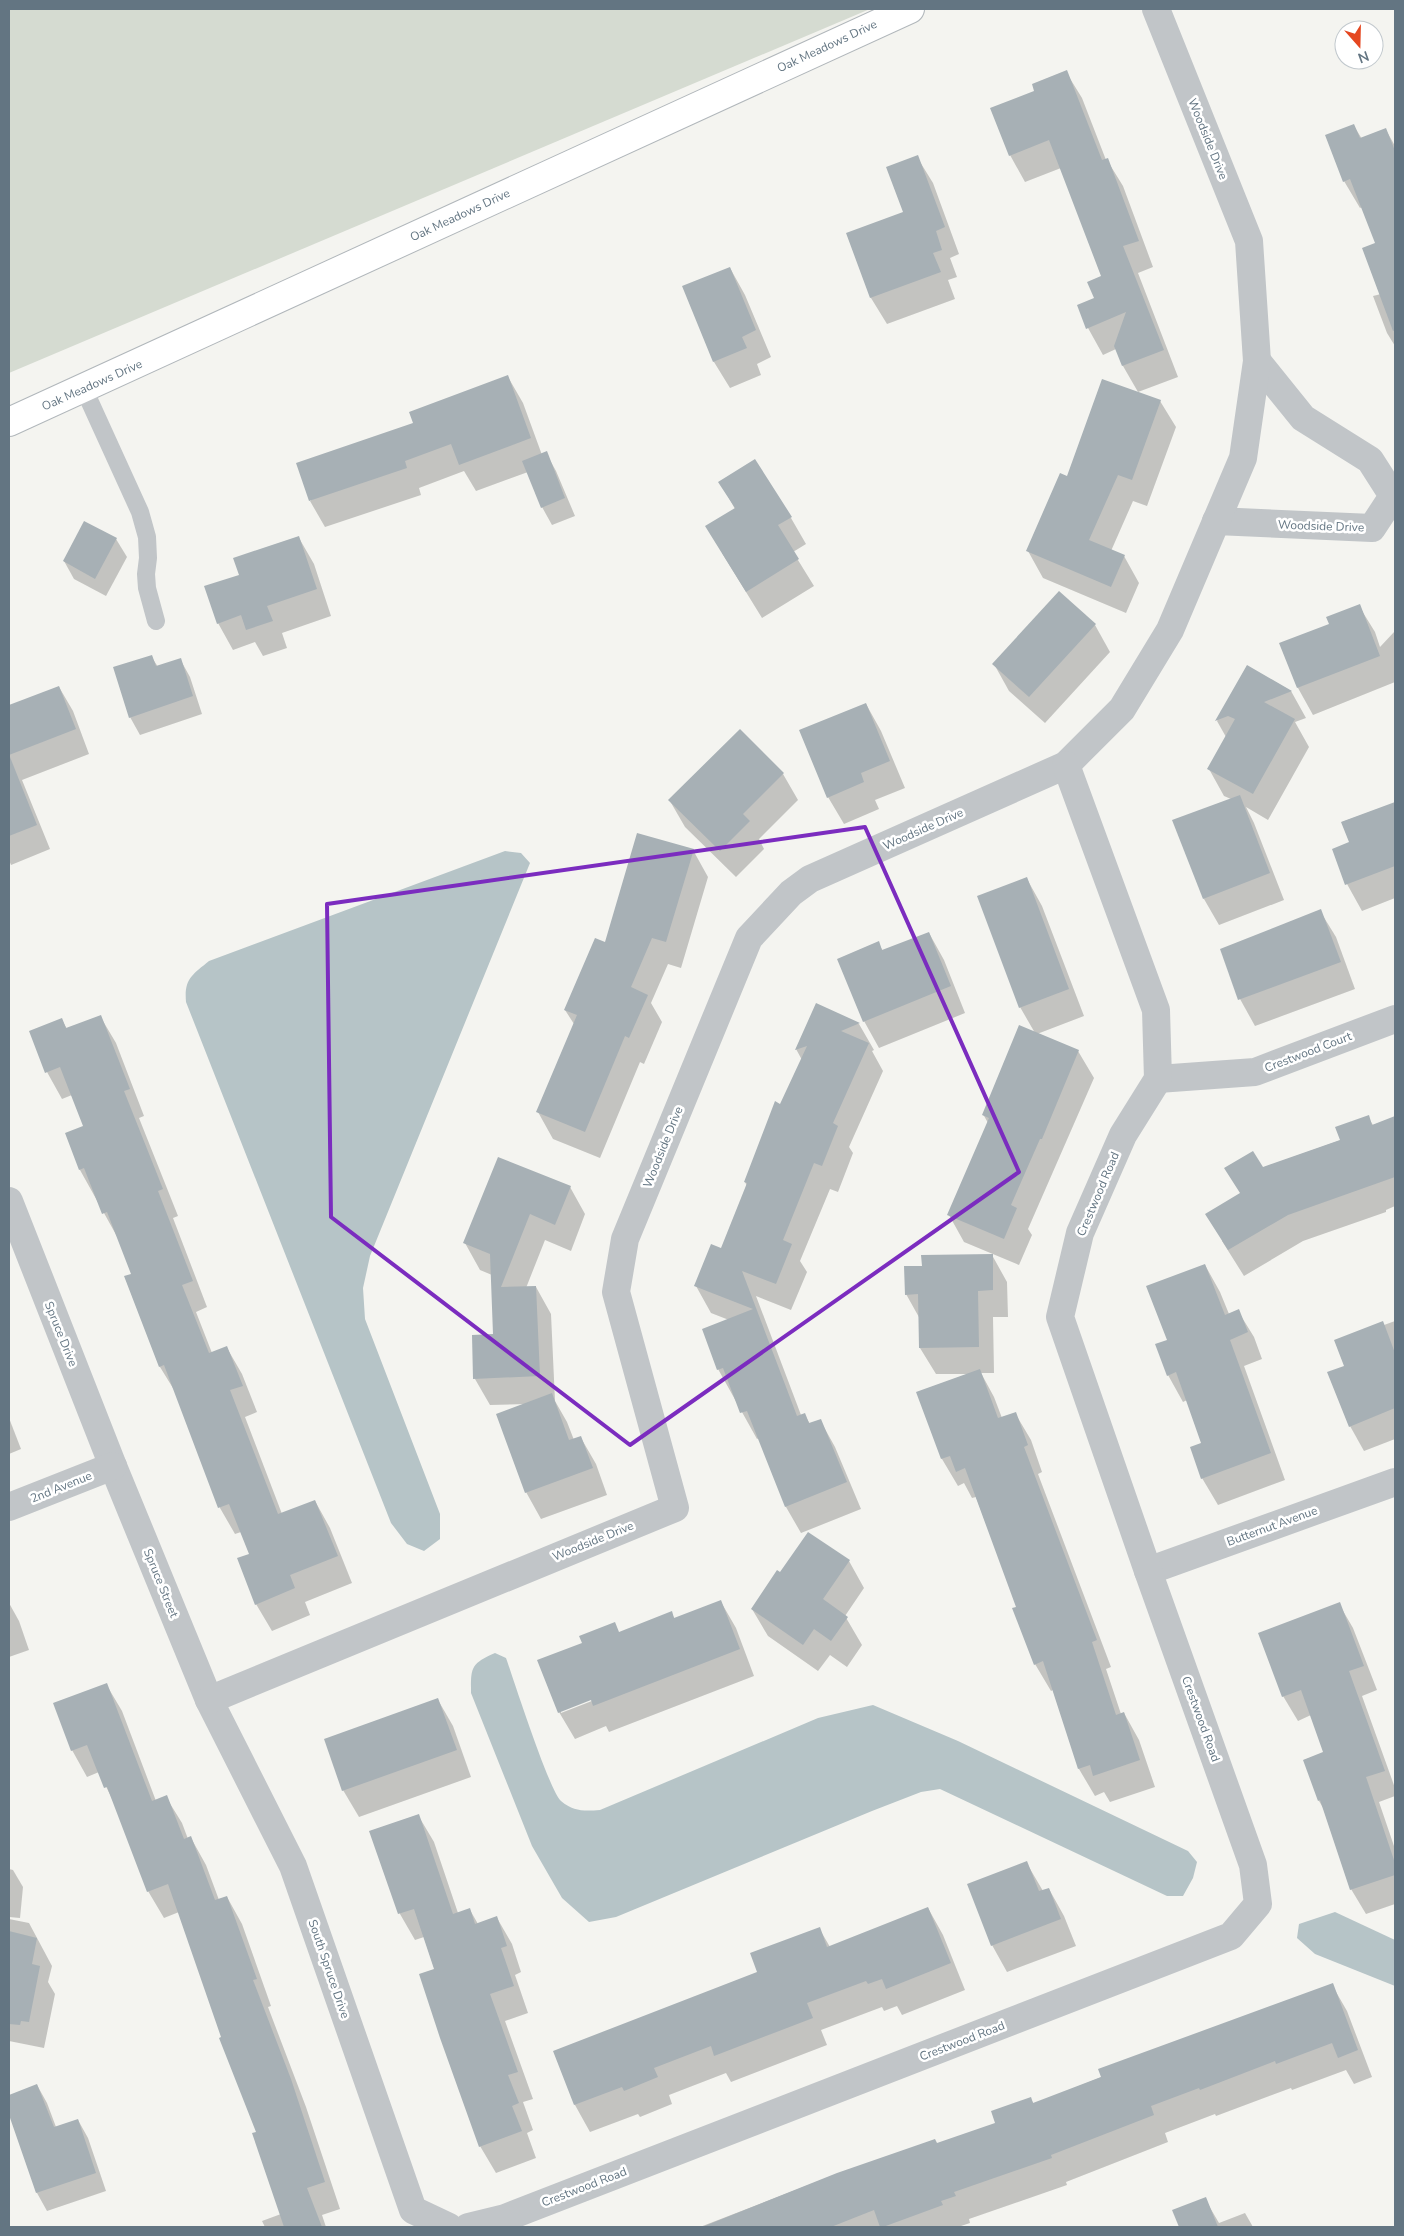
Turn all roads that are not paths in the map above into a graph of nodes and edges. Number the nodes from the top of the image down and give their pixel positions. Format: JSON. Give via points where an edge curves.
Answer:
{"nodes":[{"id":1,"x":910,"y":9,"type":"edge"},
{"id":2,"x":1156,"y":9,"type":"edge"},
{"id":3,"x":1257,"y":361,"type":"junction"},
{"id":4,"x":84,"y":389,"type":"junction"},
{"id":5,"x":9,"y":422,"type":"edge"},
{"id":6,"x":1216,"y":522,"type":"junction"},
{"id":7,"x":156,"y":621,"type":"dead end"},
{"id":8,"x":1066,"y":765,"type":"junction"},
{"id":9,"x":1395,"y":1018,"type":"edge"},
{"id":10,"x":1158,"y":1079,"type":"junction"},
{"id":11,"x":9,"y":1201,"type":"edge"},
{"id":12,"x":113,"y":1466,"type":"junction"},
{"id":13,"x":1395,"y":1482,"type":"edge"},
{"id":14,"x":9,"y":1507,"type":"edge"},
{"id":15,"x":1148,"y":1571,"type":"junction"},
{"id":16,"x":209,"y":1700,"type":"junction"},
{"id":17,"x":449,"y":2227,"type":"edge"},
{"id":18,"x":468,"y":2227,"type":"edge"}],
"edges":[{"from":1,"to":4,"type":"street","name":"Oak Meadows Drive"},
{"from":2,"to":3,"type":"street","name":"Woodside Drive","via":[[1249,241]]},
{"from":3,"to":6,"type":"street","name":"Woodside Drive","via":[[1243,458]]},
{"from":3,"to":6,"type":"street","name":"Woodside Drive","via":[[1303,418],[1370,460],[1393,496],[1372,528]]},
{"from":4,"to":5,"type":"street","name":"Oak Meadows Drive"},
{"from":4,"to":7,"type":"lane","via":[[140,512],[147,537],[147,588]]},
{"from":6,"to":8,"type":"street","name":"Woodside Drive","via":[[1170,630],[1122,709]]},
{"from":8,"to":10,"type":"street","via":[[1156,1010]]},
{"from":8,"to":16,"type":"street","name":"Woodside Drive","via":[[810,879],[791,893],[749,938],[624,1239],[616,1292],[674,1508]]},
{"from":9,"to":10,"type":"street","name":"Crestwood Court","via":[[1255,1072]]},
{"from":10,"to":15,"type":"street","name":"Crestwood Road","via":[[1123,1135],[1080,1232],[1060,1316]]},
{"from":11,"to":12,"type":"street","name":"Spruce Drive"},
{"from":12,"to":14,"type":"street","name":"2nd Avenue"},
{"from":12,"to":16,"type":"street","name":"Spruce Street"},
{"from":13,"to":15,"type":"street","name":"Butternut Avenue"},
{"from":15,"to":18,"type":"street","name":"Crestwood Road","via":[[1253,1865],[1258,1904],[1231,1936],[505,2218]]},
{"from":16,"to":17,"type":"street","name":"South Spruce Drive","via":[[293,1866],[413,2210]]}]}
